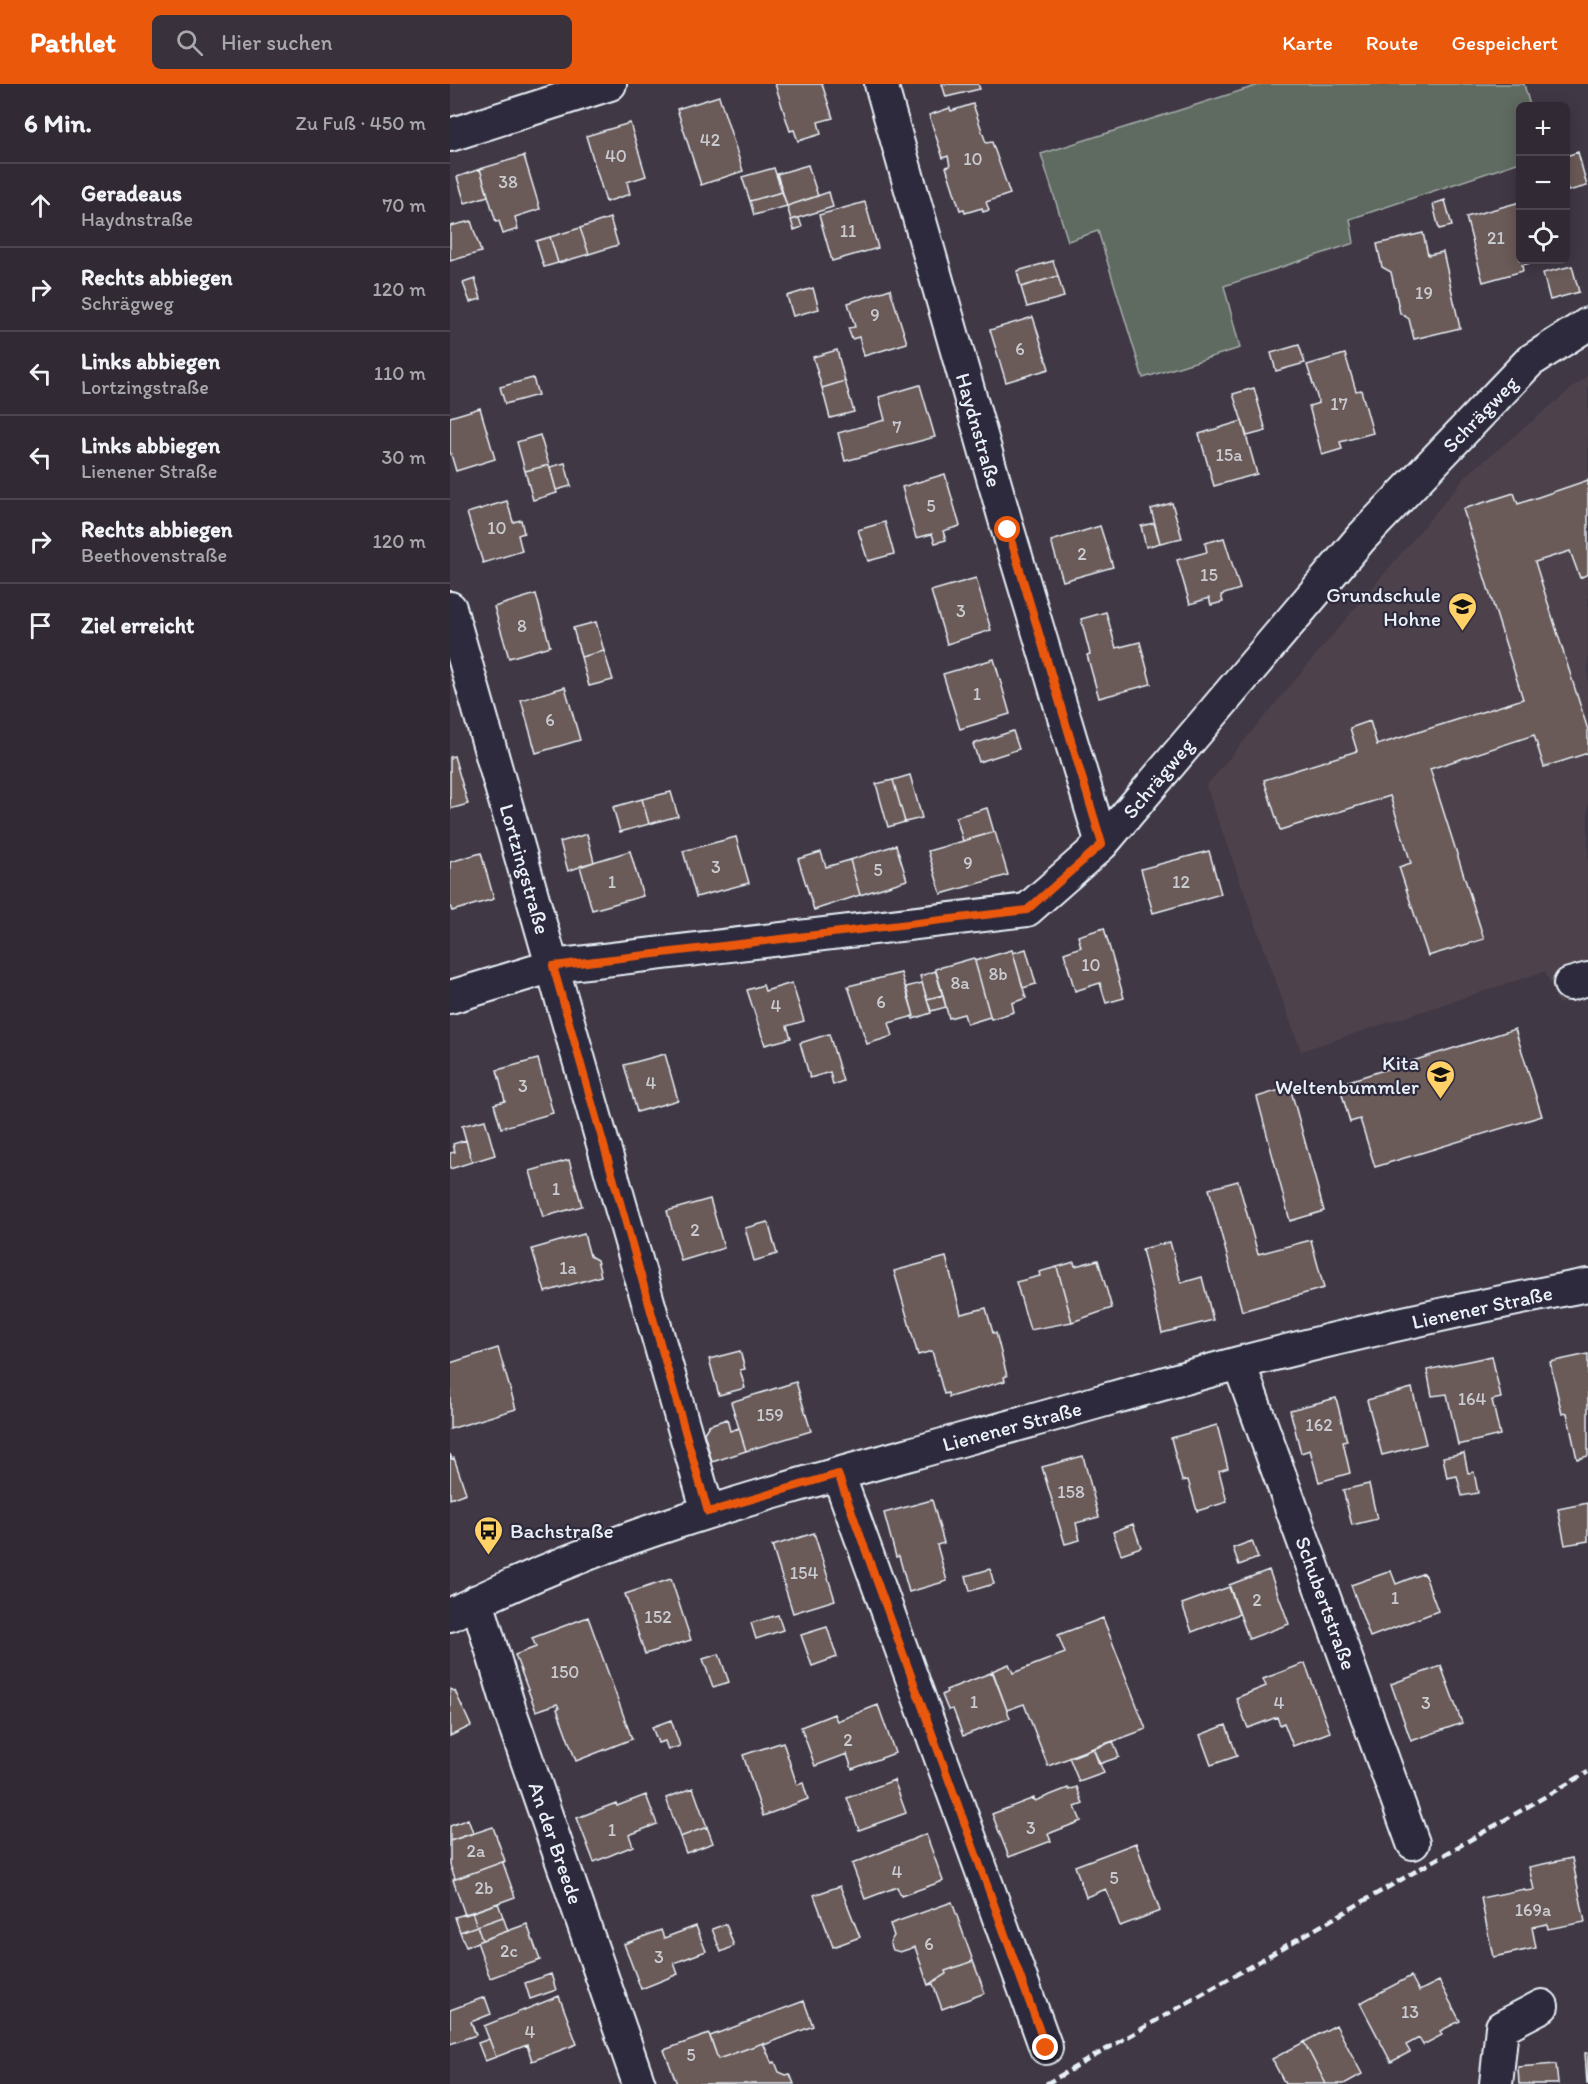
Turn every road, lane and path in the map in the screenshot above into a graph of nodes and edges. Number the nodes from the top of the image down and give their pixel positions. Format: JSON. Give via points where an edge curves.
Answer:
{"nodes":[{"id":1,"x":610,"y":84,"type":"edge"},
{"id":2,"x":881,"y":84,"type":"edge"},
{"id":3,"x":450,"y":135,"type":"edge"},
{"id":4,"x":1588,"y":324,"type":"edge"},
{"id":5,"x":450,"y":608,"type":"edge"},
{"id":6,"x":1102,"y":844,"type":"junction"},
{"id":7,"x":553,"y":966,"type":"junction"},
{"id":8,"x":450,"y":997,"type":"edge"},
{"id":9,"x":1588,"y":1285,"type":"edge"},
{"id":10,"x":1239,"y":1363,"type":"junction"},
{"id":11,"x":838,"y":1474,"type":"junction"},
{"id":12,"x":708,"y":1512,"type":"junction"},
{"id":13,"x":477,"y":1601,"type":"junction"},
{"id":14,"x":450,"y":1616,"type":"edge"},
{"id":15,"x":1413,"y":1843,"type":"dead end"},
{"id":16,"x":1542,"y":2006,"type":"dead end"},
{"id":17,"x":1046,"y":2048,"type":"dead end"},
{"id":18,"x":639,"y":2084,"type":"edge"},
{"id":19,"x":1496,"y":2084,"type":"edge"}],
"edges":[{"from":1,"to":3,"type":"street"},
{"from":2,"to":6,"type":"street","name":"Haydnstraße"},
{"from":4,"to":6,"type":"street","name":"Schrägweg","via":[[1530,361],[1369,530]]},
{"from":5,"to":7,"type":"street","name":"Lortzingstraße"},
{"from":6,"to":7,"type":"street","name":"Schrägweg","via":[[1027,910]]},
{"from":7,"to":8,"type":"street","name":"Schrägweg"},
{"from":7,"to":12,"type":"street","name":"Lortzingstraße"},
{"from":9,"to":10,"type":"street","name":"Lienener Straße","via":[[1473,1307]]},
{"from":10,"to":11,"type":"street","name":"Lienener Straße"},
{"from":10,"to":15,"type":"street","name":"Schubertstraße"},
{"from":11,"to":12,"type":"street","name":"Lienener Straße"},
{"from":11,"to":17,"type":"street"},
{"from":12,"to":13,"type":"street","name":"Lienener Straße","via":[[592,1552]]},
{"from":13,"to":14,"type":"street","name":"Lienener Straße"},
{"from":13,"to":18,"type":"street","name":"An der Breede","via":[[511,1714]]},
{"from":16,"to":19,"type":"street","via":[[1502,2027]]}]}
